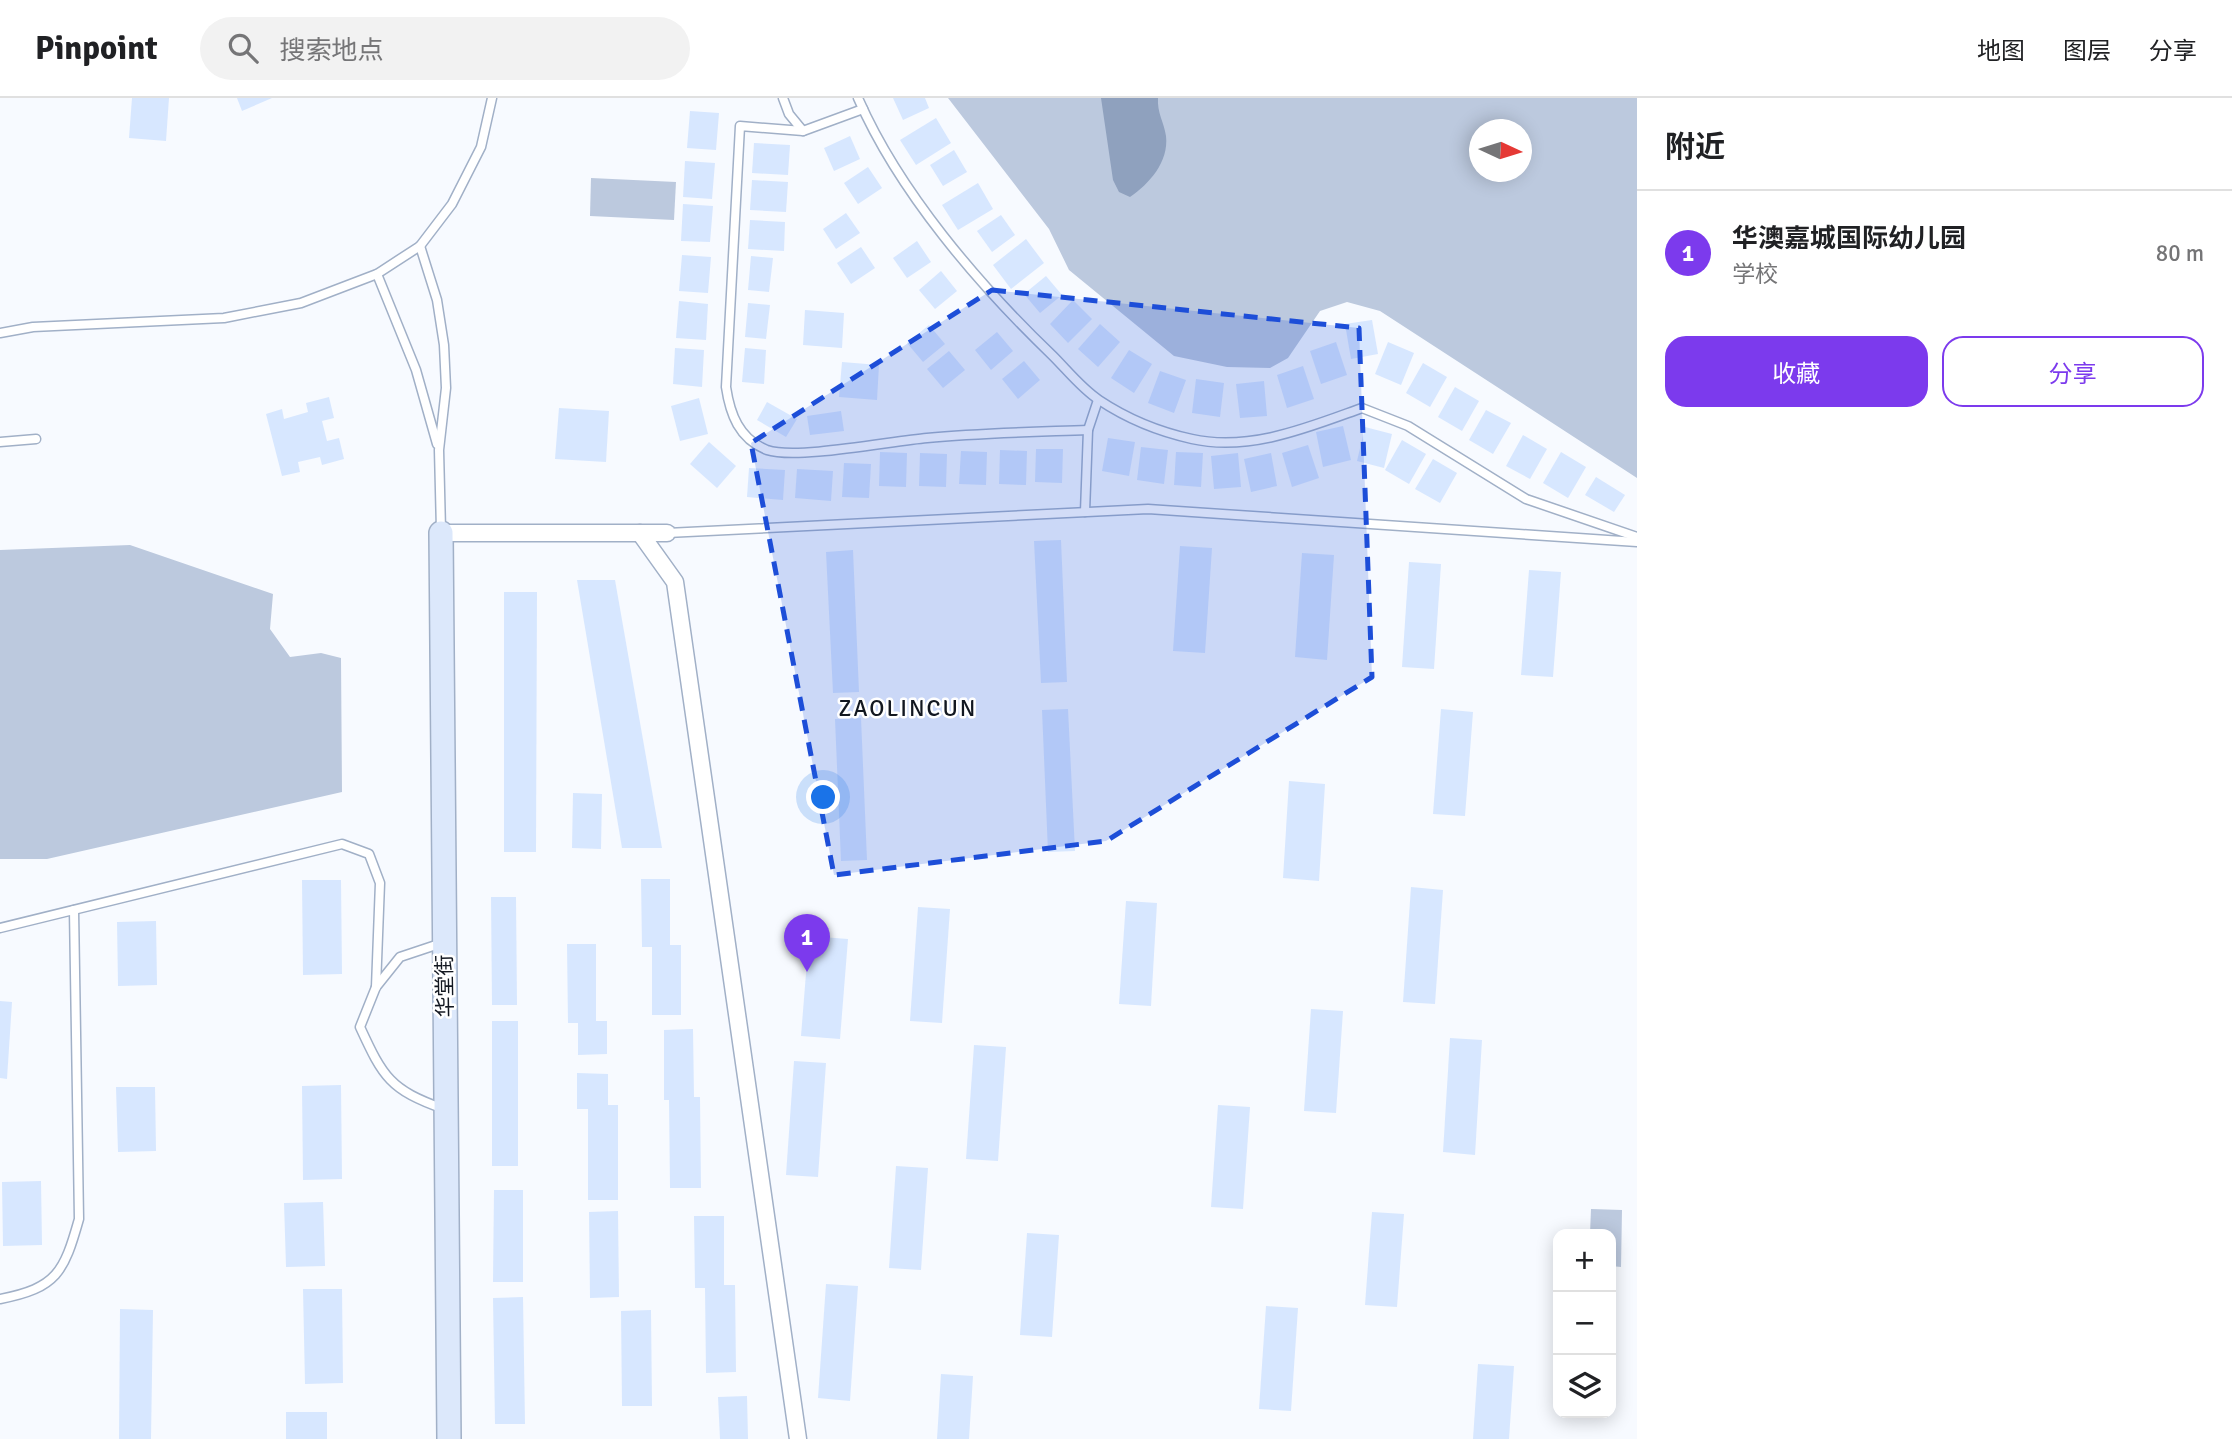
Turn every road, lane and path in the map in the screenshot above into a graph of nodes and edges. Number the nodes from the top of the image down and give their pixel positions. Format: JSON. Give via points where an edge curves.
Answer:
{"nodes":[{"id":1,"x":492,"y":98,"type":"edge"},
{"id":2,"x":783,"y":98,"type":"edge"},
{"id":3,"x":858,"y":98,"type":"edge"},
{"id":4,"x":863,"y":109,"type":"junction"},
{"id":5,"x":803,"y":131,"type":"junction"},
{"id":6,"x":420,"y":246,"type":"junction"},
{"id":7,"x":377,"y":274,"type":"junction"},
{"id":8,"x":0,"y":333,"type":"edge"},
{"id":9,"x":1098,"y":400,"type":"junction"},
{"id":10,"x":1088,"y":430,"type":"junction"},
{"id":11,"x":36,"y":439,"type":"dead end"},
{"id":12,"x":0,"y":442,"type":"edge"},
{"id":13,"x":439,"y":450,"type":"junction"},
{"id":14,"x":1085,"y":512,"type":"junction"},
{"id":15,"x":441,"y":533,"type":"junction"},
{"id":16,"x":640,"y":533,"type":"junction"},
{"id":17,"x":667,"y":533,"type":"joint"},
{"id":18,"x":1637,"y":537,"type":"edge"},
{"id":19,"x":1637,"y":542,"type":"edge"},
{"id":20,"x":74,"y":910,"type":"junction"},
{"id":21,"x":0,"y":929,"type":"edge"},
{"id":22,"x":445,"y":942,"type":"junction"},
{"id":23,"x":376,"y":987,"type":"junction"},
{"id":24,"x":446,"y":1110,"type":"junction"},
{"id":25,"x":0,"y":1299,"type":"edge"},
{"id":26,"x":449,"y":1439,"type":"edge"},
{"id":27,"x":798,"y":1439,"type":"edge"}],
"edges":[{"from":1,"to":6,"type":"lane","via":[[481,147],[452,204]]},
{"from":2,"to":5,"type":"lane"},
{"from":3,"to":4,"type":"lane"},
{"from":4,"to":5,"type":"lane"},
{"from":4,"to":9,"type":"lane","via":[[905,181],[972,271]]},
{"from":5,"to":10,"type":"lane","via":[[740,126],[726,387],[729,412],[745,436],[766,450],[790,454],[929,438]]},
{"from":6,"to":7,"type":"lane"},
{"from":6,"to":13,"type":"lane","via":[[437,300],[444,345],[446,388]]},
{"from":7,"to":8,"type":"lane","via":[[301,303],[224,318],[33,327]]},
{"from":7,"to":13,"type":"lane","via":[[416,370]]},
{"from":9,"to":10,"type":"lane"},
{"from":9,"to":18,"type":"lane","via":[[1148,425],[1194,439],[1244,442],[1293,433],[1362,408],[1408,426],[1526,499]]},
{"from":10,"to":14,"type":"lane"},
{"from":11,"to":12,"type":"lane"},
{"from":13,"to":15,"type":"lane"},
{"from":14,"to":17,"type":"lane"},
{"from":14,"to":19,"type":"lane","via":[[1148,509]]},
{"from":15,"to":16,"type":"street"},
{"from":15,"to":22,"type":"street","name":"华堂街"},
{"from":16,"to":17,"type":"street"},
{"from":16,"to":27,"type":"street","via":[[675,582]]},
{"from":20,"to":21,"type":"lane"},
{"from":20,"to":23,"type":"lane","via":[[342,844],[369,854],[380,883]]},
{"from":20,"to":25,"type":"lane","via":[[79,1219],[67,1262],[44,1285]]},
{"from":22,"to":23,"type":"lane","via":[[400,957]]},
{"from":22,"to":24,"type":"street","name":"华堂街"},
{"from":23,"to":24,"type":"lane","via":[[360,1027],[380,1072],[410,1097]]},
{"from":24,"to":26,"type":"street","name":"华堂街"}]}
